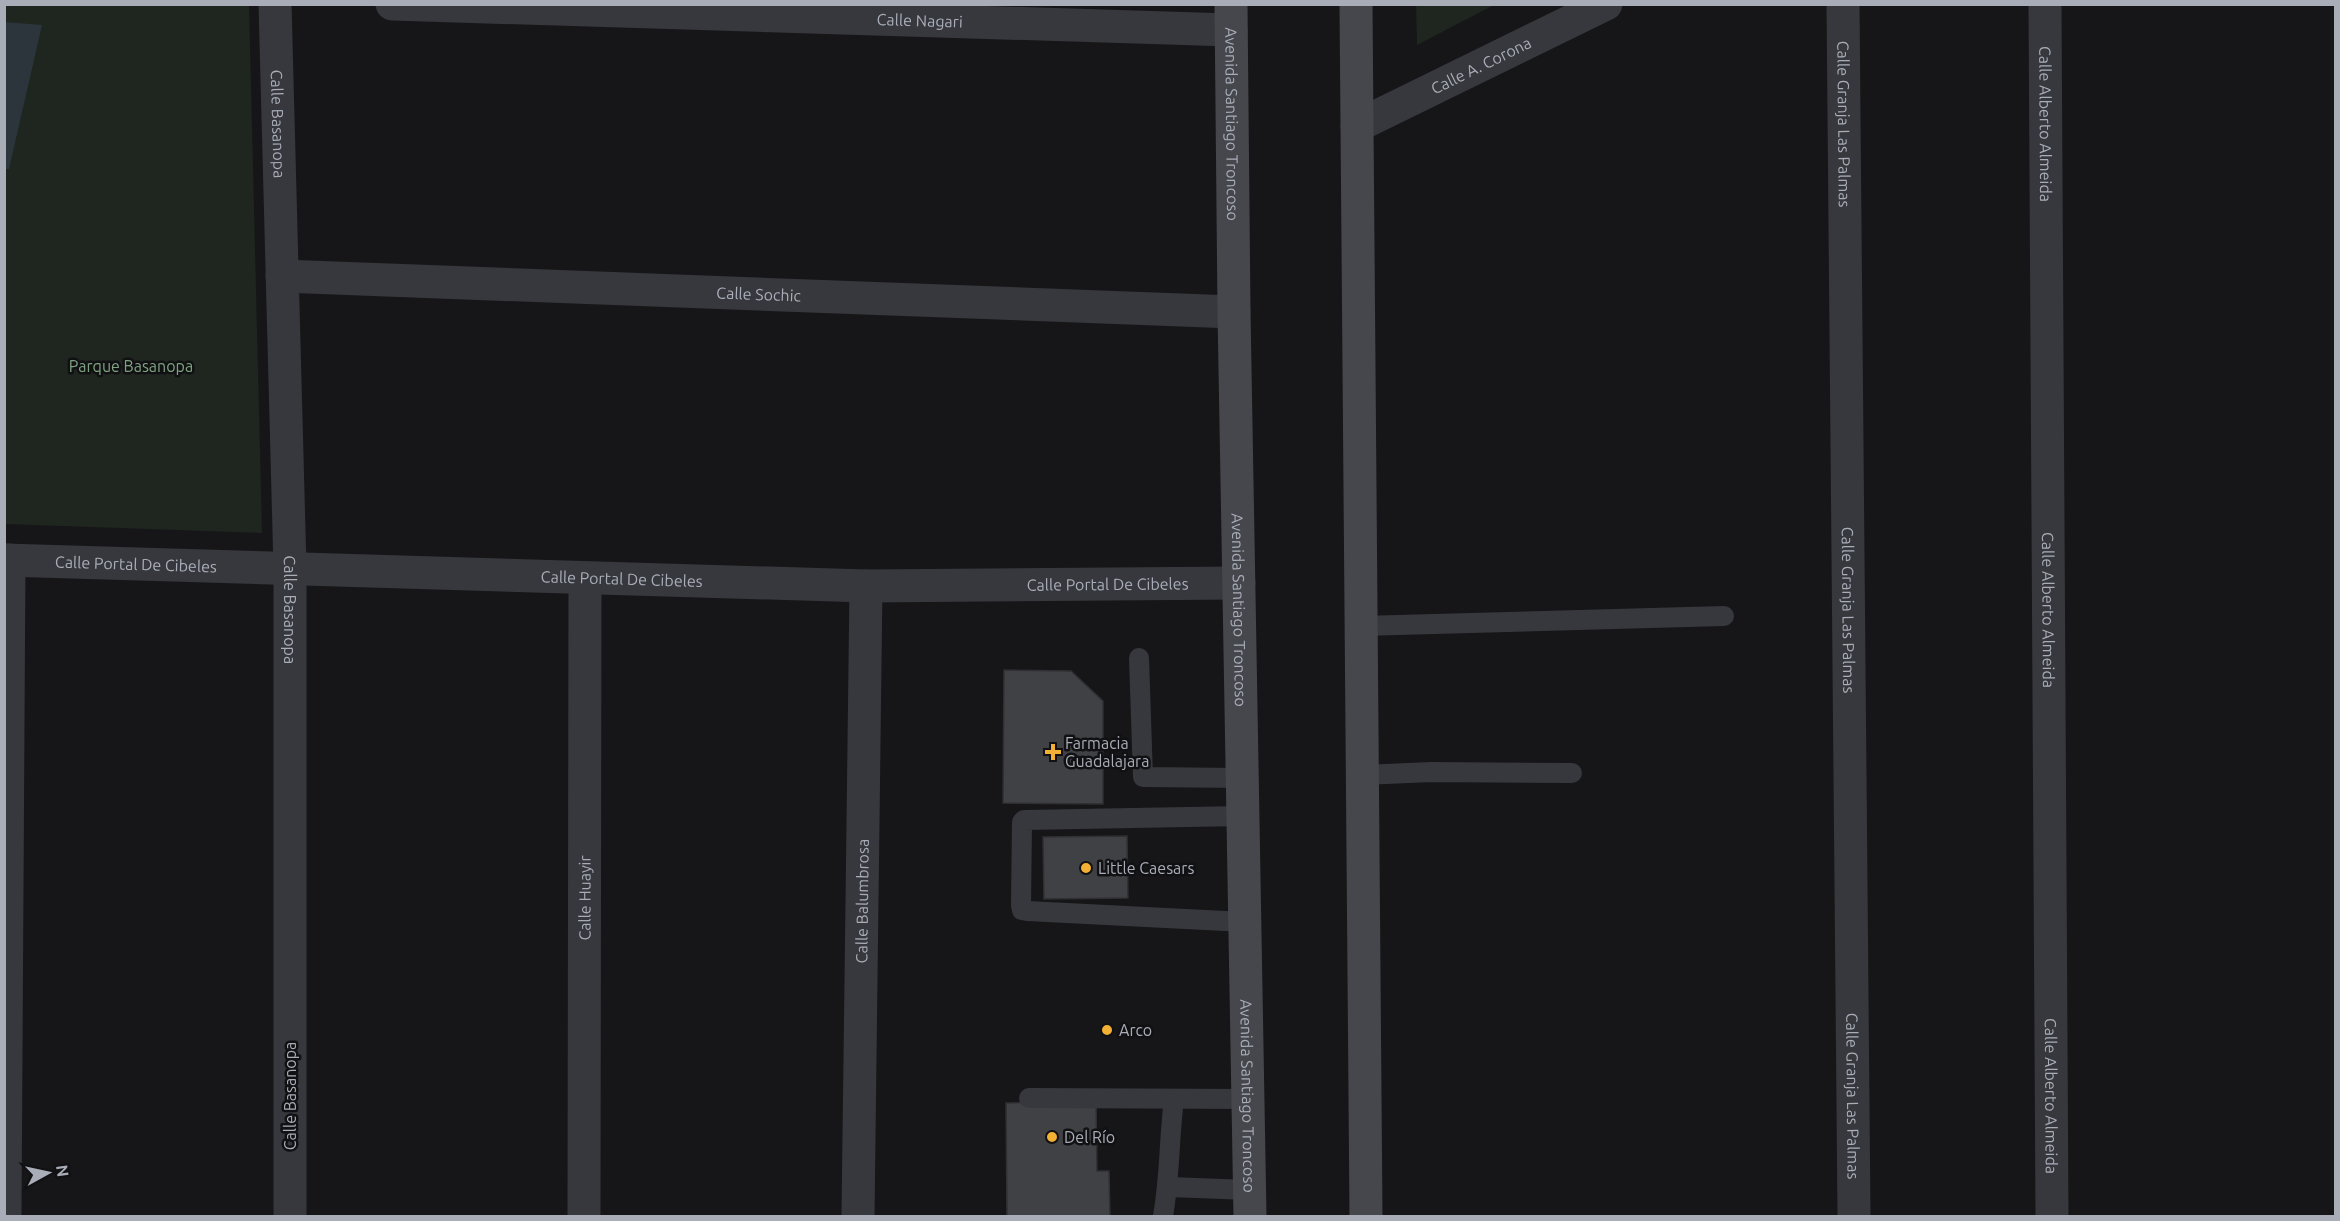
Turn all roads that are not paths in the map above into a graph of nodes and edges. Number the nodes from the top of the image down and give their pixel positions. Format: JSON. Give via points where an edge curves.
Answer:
{"nodes":[{"id":1,"x":275,"y":4,"type":"edge"},
{"id":2,"x":392,"y":4,"type":"edge"},
{"id":3,"x":1356,"y":4,"type":"edge"},
{"id":4,"x":1606,"y":4,"type":"edge"},
{"id":5,"x":1843,"y":4,"type":"edge"},
{"id":6,"x":2045,"y":4,"type":"edge"},
{"id":7,"x":1231,"y":17,"type":"edge"},
{"id":8,"x":1357,"y":126,"type":"junction"},
{"id":9,"x":282,"y":276,"type":"junction"},
{"id":10,"x":1234,"y":312,"type":"junction"},
{"id":11,"x":7,"y":560,"type":"edge"},
{"id":12,"x":290,"y":569,"type":"junction"},
{"id":13,"x":585,"y":578,"type":"junction"},
{"id":14,"x":1239,"y":583,"type":"junction"},
{"id":15,"x":866,"y":586,"type":"junction"},
{"id":16,"x":1724,"y":616,"type":"dead end"},
{"id":17,"x":1361,"y":626,"type":"junction"},
{"id":18,"x":1139,"y":658,"type":"dead end"},
{"id":19,"x":1572,"y":773,"type":"dead end"},
{"id":20,"x":1363,"y":775,"type":"junction"},
{"id":21,"x":1242,"y":778,"type":"junction"},
{"id":22,"x":1242,"y":816,"type":"junction"},
{"id":23,"x":1245,"y":922,"type":"junction"},
{"id":24,"x":1029,"y":1098,"type":"dead end"},
{"id":25,"x":1174,"y":1099,"type":"junction"},
{"id":26,"x":1248,"y":1099,"type":"junction"},
{"id":27,"x":1169,"y":1186,"type":"junction"},
{"id":28,"x":1250,"y":1203,"type":"edge"},
{"id":29,"x":5,"y":1216,"type":"edge"},
{"id":30,"x":290,"y":1216,"type":"edge"},
{"id":31,"x":584,"y":1216,"type":"edge"},
{"id":32,"x":858,"y":1216,"type":"edge"},
{"id":33,"x":1163,"y":1216,"type":"edge"},
{"id":34,"x":1366,"y":1216,"type":"edge"},
{"id":35,"x":1854,"y":1216,"type":"edge"},
{"id":36,"x":2052,"y":1216,"type":"edge"}],
"edges":[{"from":1,"to":9,"type":"street","name":"Calle Basanopa"},
{"from":2,"to":7,"type":"street","name":"Calle Nagari"},
{"from":3,"to":8,"type":"main road"},
{"from":4,"to":8,"type":"street","name":"Calle A. Corona"},
{"from":5,"to":35,"type":"street","name":"Calle Granja Las Palmas"},
{"from":6,"to":36,"type":"street","name":"Calle Alberto Almeida"},
{"from":7,"to":10,"type":"main road","name":"Avenida Santiago Troncoso"},
{"from":8,"to":17,"type":"main road"},
{"from":9,"to":10,"type":"street","name":"Calle Sochic"},
{"from":9,"to":12,"type":"street","name":"Calle Basanopa"},
{"from":10,"to":14,"type":"main road","name":"Avenida Santiago Troncoso"},
{"from":11,"to":12,"type":"street","name":"Calle Portal De Cibeles"},
{"from":11,"to":29,"type":"street"},
{"from":12,"to":13,"type":"street","name":"Calle Portal De Cibeles"},
{"from":12,"to":30,"type":"street","name":"Calle Basanopa"},
{"from":13,"to":15,"type":"street","name":"Calle Portal De Cibeles"},
{"from":13,"to":31,"type":"street","name":"Calle Huayir"},
{"from":14,"to":15,"type":"street","name":"Calle Portal De Cibeles"},
{"from":14,"to":21,"type":"main road","name":"Avenida Santiago Troncoso"},
{"from":15,"to":32,"type":"street","name":"Calle Balumbrosa"},
{"from":16,"to":17,"type":"lane"},
{"from":17,"to":20,"type":"main road"},
{"from":18,"to":21,"type":"lane","via":[[1143,777]]},
{"from":19,"to":20,"type":"lane"},
{"from":20,"to":34,"type":"main road"},
{"from":21,"to":22,"type":"main road","name":"Avenida Santiago Troncoso"},
{"from":22,"to":23,"type":"main road","name":"Avenida Santiago Troncoso"},
{"from":22,"to":23,"type":"lane","via":[[1024,820],[1021,905],[1027,911]]},
{"from":23,"to":26,"type":"main road","name":"Avenida Santiago Troncoso"},
{"from":24,"to":25,"type":"lane"},
{"from":25,"to":26,"type":"lane"},
{"from":25,"to":27,"type":"lane"},
{"from":26,"to":28,"type":"main road","name":"Avenida Santiago Troncoso"},
{"from":27,"to":28,"type":"lane"},
{"from":27,"to":33,"type":"lane"}]}
